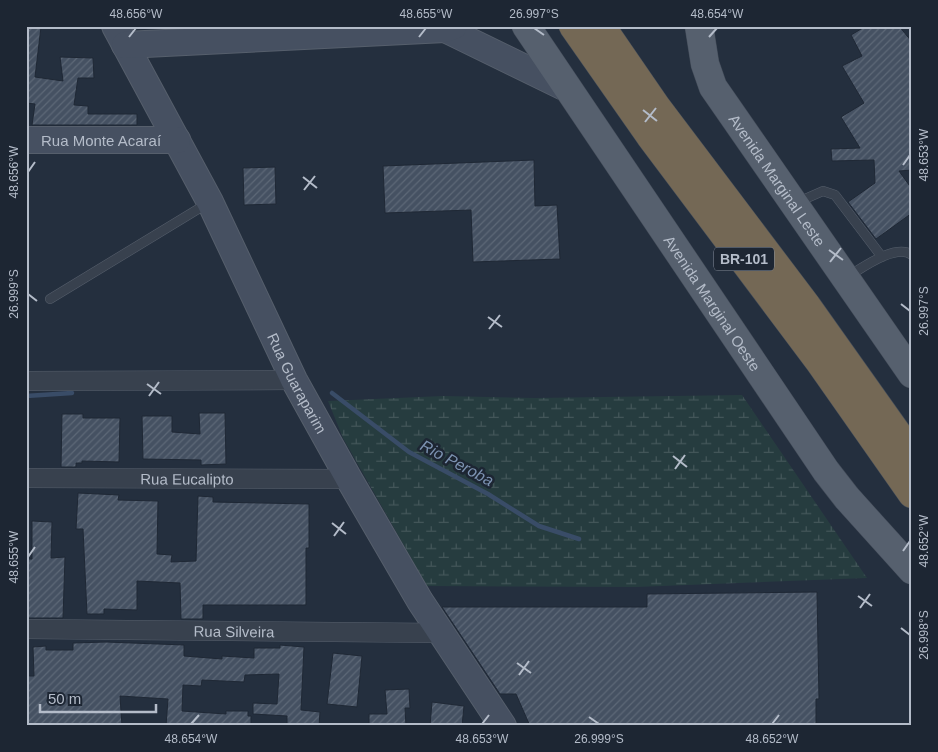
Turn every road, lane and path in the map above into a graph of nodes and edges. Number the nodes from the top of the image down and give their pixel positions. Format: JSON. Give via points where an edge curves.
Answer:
{"nodes":[{"id":1,"x":526,"y":26,"type":"edge"},
{"id":2,"x":574,"y":26,"type":"edge"},
{"id":3,"x":601,"y":26,"type":"edge"},
{"id":4,"x":700,"y":27,"type":"edge"},
{"id":5,"x":416,"y":28,"type":"edge"},
{"id":6,"x":450,"y":28,"type":"edge"},
{"id":7,"x":120,"y":35,"type":"edge"},
{"id":8,"x":568,"y":89,"type":"junction"},
{"id":9,"x":26,"y":140,"type":"edge"},
{"id":10,"x":177,"y":140,"type":"junction"},
{"id":11,"x":210,"y":202,"type":"junction"},
{"id":12,"x":793,"y":204,"type":"junction"},
{"id":13,"x":910,"y":250,"type":"edge"},
{"id":14,"x":882,"y":257,"type":"junction"},
{"id":15,"x":845,"y":278,"type":"junction"},
{"id":16,"x":50,"y":299,"type":"dead end"},
{"id":17,"x":911,"y":372,"type":"edge"},
{"id":18,"x":294,"y":380,"type":"junction"},
{"id":19,"x":26,"y":381,"type":"edge"},
{"id":20,"x":912,"y":454,"type":"edge"},
{"id":21,"x":26,"y":478,"type":"edge"},
{"id":22,"x":349,"y":479,"type":"junction"},
{"id":23,"x":912,"y":494,"type":"edge"},
{"id":24,"x":912,"y":570,"type":"edge"},
{"id":25,"x":26,"y":629,"type":"edge"},
{"id":26,"x":440,"y":633,"type":"junction"},
{"id":27,"x":503,"y":726,"type":"edge"}],
"edges":[{"from":1,"to":8,"type":"main road","name":"Avenida Marginal Oeste"},
{"from":2,"to":23,"type":"highway","number":"BR-101","via":[[650,136],[818,360]]},
{"from":3,"to":20,"type":"highway","number":"BR-101","via":[[656,106],[807,306]]},
{"from":4,"to":12,"type":"main road","name":"Avenida Marginal Leste","via":[[705,64],[713,87]]},
{"from":5,"to":6,"type":"street"},
{"from":5,"to":7,"type":"street"},
{"from":6,"to":8,"type":"street"},
{"from":7,"to":10,"type":"street","name":"Rua Guaraparim"},
{"from":8,"to":24,"type":"main road","name":"Avenida Marginal Oeste","via":[[826,471]]},
{"from":9,"to":10,"type":"street","name":"Rua Monte Acaraí"},
{"from":10,"to":11,"type":"street","name":"Rua Guaraparim"},
{"from":11,"to":16,"type":"lane"},
{"from":11,"to":18,"type":"street","name":"Rua Guaraparim"},
{"from":12,"to":14,"type":"lane","via":[[823,191],[835,195]]},
{"from":12,"to":15,"type":"main road","name":"Avenida Marginal Leste"},
{"from":13,"to":14,"type":"lane"},
{"from":14,"to":15,"type":"lane"},
{"from":15,"to":17,"type":"main road","name":"Avenida Marginal Leste"},
{"from":18,"to":19,"type":"street"},
{"from":18,"to":22,"type":"street","name":"Rua Guaraparim"},
{"from":21,"to":22,"type":"street","name":"Rua Eucalipto"},
{"from":22,"to":26,"type":"street","name":"Rua Guaraparim"},
{"from":25,"to":26,"type":"street","name":"Rua Silveira"},
{"from":26,"to":27,"type":"street","name":"Rua Guaraparim"}]}
